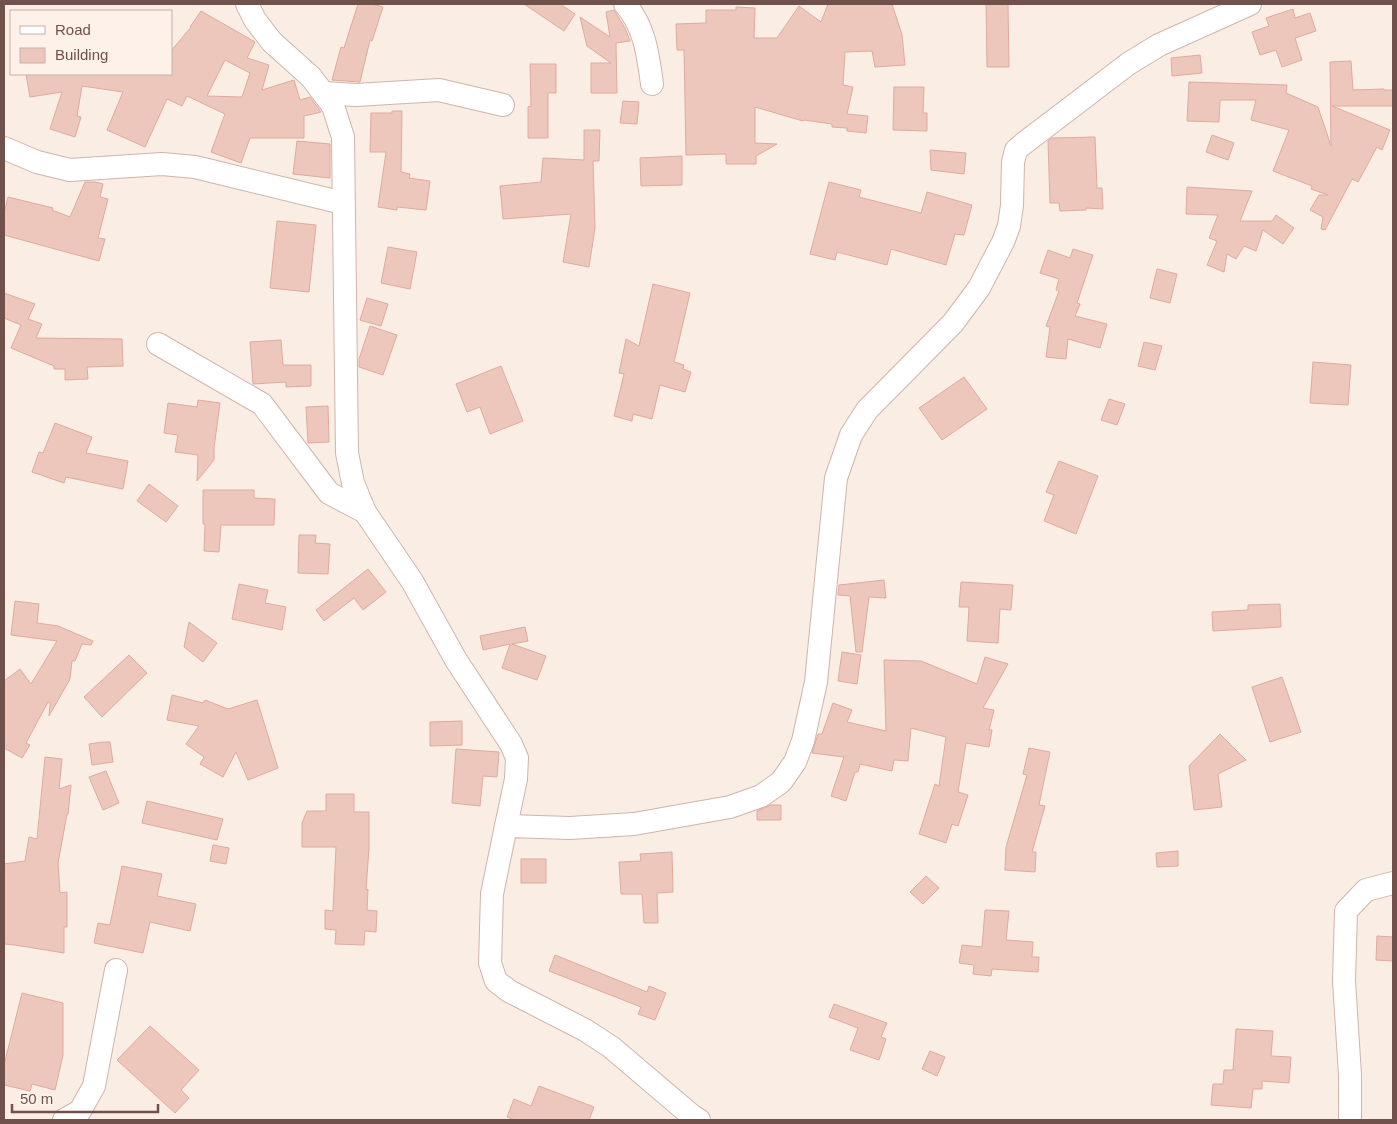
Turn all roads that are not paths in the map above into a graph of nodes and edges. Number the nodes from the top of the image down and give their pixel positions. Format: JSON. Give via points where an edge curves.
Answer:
{"nodes":[{"id":1,"x":247,"y":4,"type":"edge"},
{"id":2,"x":625,"y":4,"type":"edge"},
{"id":3,"x":1250,"y":4,"type":"edge"},
{"id":4,"x":652,"y":84,"type":"dead end"},
{"id":5,"x":324,"y":93,"type":"junction"},
{"id":6,"x":503,"y":105,"type":"dead end"},
{"id":7,"x":4,"y":148,"type":"edge"},
{"id":8,"x":344,"y":203,"type":"junction"},
{"id":9,"x":158,"y":344,"type":"dead end"},
{"id":10,"x":365,"y":512,"type":"junction"},
{"id":11,"x":506,"y":826,"type":"junction"},
{"id":12,"x":1393,"y":883,"type":"edge"},
{"id":13,"x":116,"y":970,"type":"dead end"},
{"id":14,"x":64,"y":1120,"type":"edge"},
{"id":15,"x":699,"y":1120,"type":"edge"},
{"id":16,"x":1350,"y":1120,"type":"edge"}],
"edges":[{"from":1,"to":5,"type":"street","via":[[272,42]]},
{"from":2,"to":4,"type":"street","via":[[634,14],[647,44]]},
{"from":3,"to":11,"type":"street","via":[[1128,64],[1016,150],[1012,162],[1010,226],[979,288],[953,323],[867,410],[851,435],[836,478],[816,682],[803,741],[795,762],[781,782],[761,796],[730,807],[634,824],[570,828]]},
{"from":5,"to":6,"type":"street","via":[[356,95],[439,90]]},
{"from":5,"to":8,"type":"street","via":[[333,106],[343,137]]},
{"from":7,"to":8,"type":"street","via":[[38,162],[70,170],[162,164],[195,167]]},
{"from":8,"to":10,"type":"street","via":[[346,453],[353,483]]},
{"from":9,"to":10,"type":"street","via":[[262,404],[329,493]]},
{"from":10,"to":11,"type":"street","via":[[412,581],[456,660],[512,744],[517,772]]},
{"from":11,"to":15,"type":"street","via":[[492,894],[490,963],[496,981],[611,1047]]},
{"from":12,"to":16,"type":"street","via":[[1366,890],[1346,910],[1344,981]]},
{"from":13,"to":14,"type":"street","via":[[94,1086],[80,1111]]}]}
